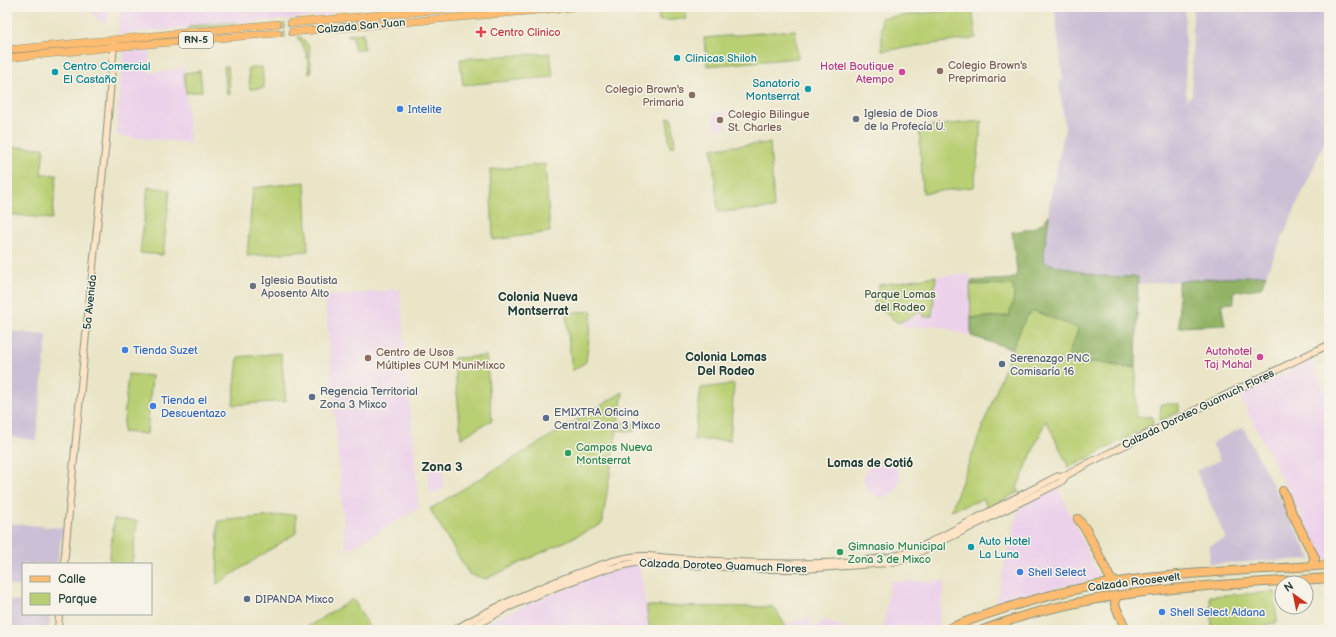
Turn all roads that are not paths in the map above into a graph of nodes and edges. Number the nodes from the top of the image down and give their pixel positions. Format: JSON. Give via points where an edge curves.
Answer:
{"nodes":[{"id":1,"x":468,"y":7,"type":"edge"},
{"id":2,"x":573,"y":7,"type":"edge"},
{"id":3,"x":291,"y":23,"type":"tunnel mouth"},
{"id":4,"x":277,"y":24,"type":"tunnel mouth"},
{"id":5,"x":292,"y":32,"type":"tunnel mouth"},
{"id":6,"x":278,"y":33,"type":"tunnel mouth"},
{"id":7,"x":114,"y":43,"type":"junction"},
{"id":8,"x":7,"y":50,"type":"edge"},
{"id":9,"x":7,"y":58,"type":"edge"},
{"id":10,"x":1329,"y":345,"type":"edge"},
{"id":11,"x":1283,"y":491,"type":"dead end"},
{"id":12,"x":1078,"y":519,"type":"dead end"},
{"id":13,"x":64,"y":563,"type":"edge"},
{"id":14,"x":1329,"y":565,"type":"edge"},
{"id":15,"x":1311,"y":566,"type":"junction"},
{"id":16,"x":602,"y":567,"type":"junction"},
{"id":17,"x":1329,"y":579,"type":"edge"},
{"id":18,"x":1116,"y":583,"type":"junction"},
{"id":19,"x":1117,"y":596,"type":"junction"},
{"id":20,"x":59,"y":615,"type":"edge"},
{"id":21,"x":58,"y":630,"type":"edge"},
{"id":22,"x":454,"y":630,"type":"edge"},
{"id":23,"x":467,"y":630,"type":"edge"},
{"id":24,"x":945,"y":630,"type":"edge"},
{"id":25,"x":983,"y":630,"type":"edge"},
{"id":26,"x":1126,"y":630,"type":"edge"}],
"edges":[{"from":1,"to":3,"type":"main road","name":"Calzada San Juan"},
{"from":2,"to":5,"type":"main road","name":"Calzada San Juan"},
{"from":4,"to":7,"type":"main road","number":"RN-5"},
{"from":6,"to":7,"type":"main road","number":"RN-5"},
{"from":7,"to":8,"type":"main road","number":"RN-5"},
{"from":7,"to":9,"type":"main road","number":"RN-5"},
{"from":7,"to":13,"type":"main road","name":"5a Avenida"},
{"from":10,"to":16,"type":"main road","name":"Calzada Doroteo Guamuch Flores","via":[[1068,475],[1058,476],[913,551],[894,556],[838,562],[780,564],[641,556],[621,559]]},
{"from":11,"to":15,"type":"highway","via":[[1315,558]]},
{"from":12,"to":18,"type":"highway","via":[[1087,531],[1110,578]]},
{"from":14,"to":15,"type":"highway","name":"Calzada Roosevelt"},
{"from":15,"to":18,"type":"highway","name":"Calzada Roosevelt","via":[[1206,573]]},
{"from":16,"to":22,"type":"main road","name":"Calzada Doroteo Guamuch Flores","via":[[554,582],[504,602]]},
{"from":16,"to":23,"type":"main road","name":"Calzada Doroteo Guamuch Flores","via":[[525,600]]},
{"from":17,"to":19,"type":"highway","name":"Calzada Roosevelt"},
{"from":18,"to":24,"type":"highway","name":"Calzada Roosevelt","via":[[1032,600]]},
{"from":19,"to":25,"type":"highway","name":"Calzada Roosevelt","via":[[1049,609]]},
{"from":19,"to":26,"type":"highway","via":[[1115,605]]},
{"from":20,"to":21,"type":"main road"}]}
